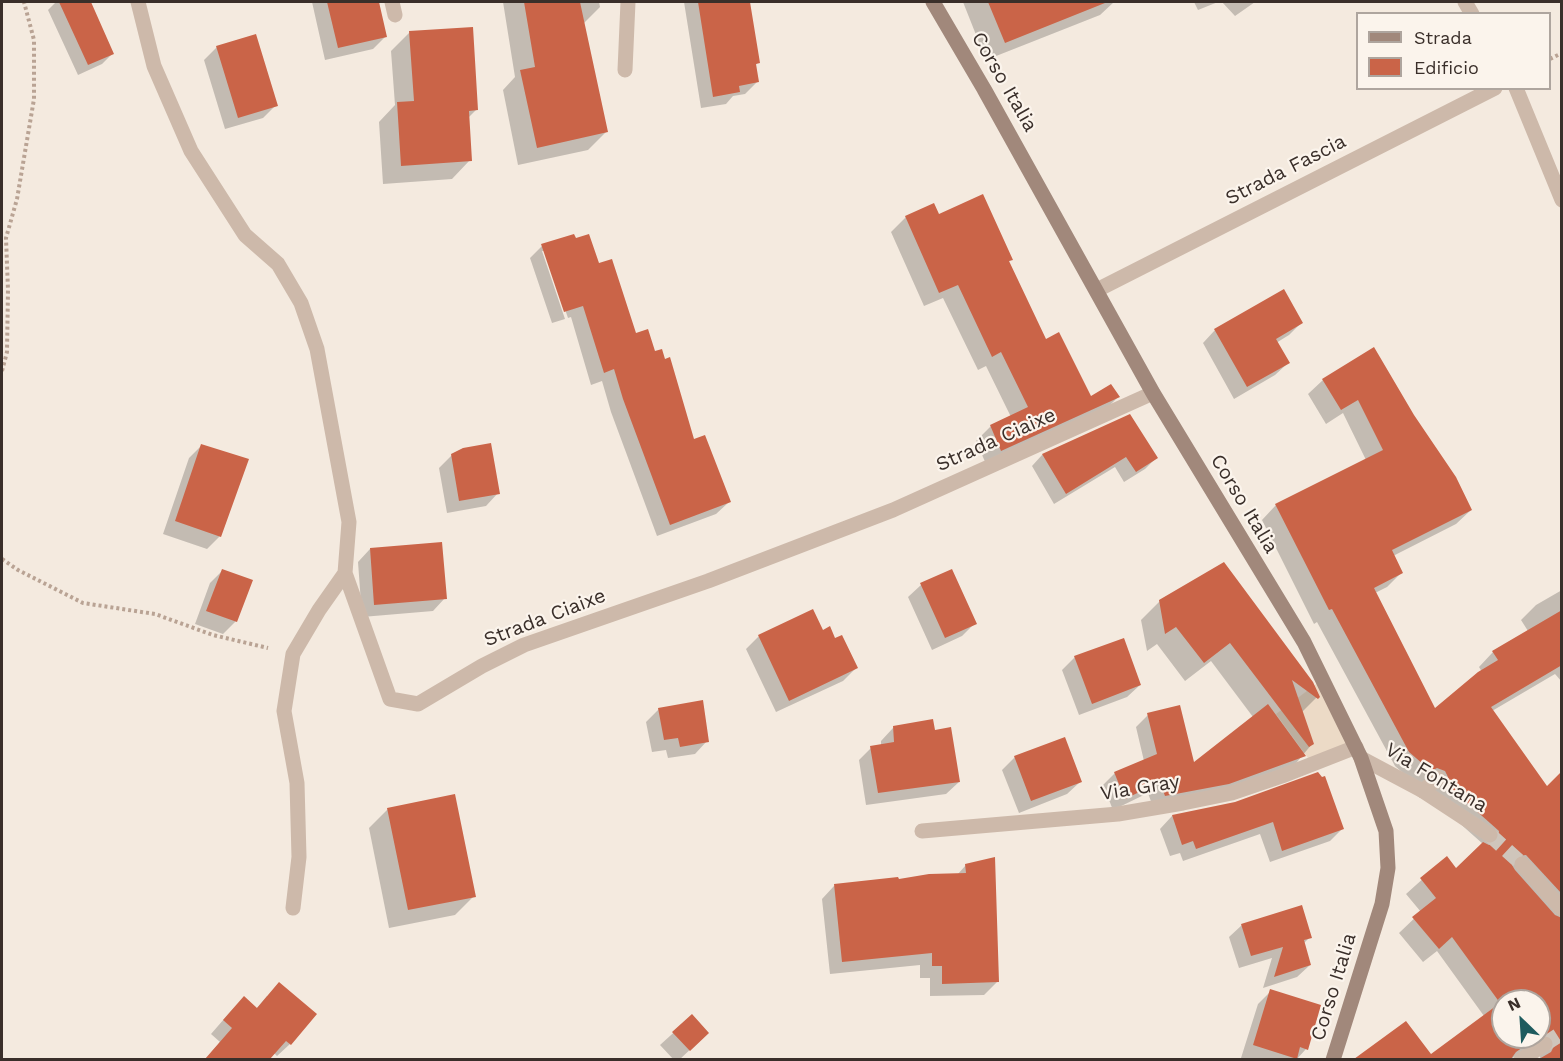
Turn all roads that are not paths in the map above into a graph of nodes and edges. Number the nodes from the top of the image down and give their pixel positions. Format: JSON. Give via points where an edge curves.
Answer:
{"nodes":[{"id":1,"x":138,"y":2,"type":"edge"},
{"id":2,"x":628,"y":2,"type":"edge"},
{"id":3,"x":933,"y":2,"type":"edge"},
{"id":4,"x":625,"y":70,"type":"dead end"},
{"id":5,"x":1491,"y":90,"type":"edge"},
{"id":6,"x":1517,"y":90,"type":"edge"},
{"id":7,"x":1562,"y":200,"type":"edge"},
{"id":8,"x":1097,"y":290,"type":"junction"},
{"id":9,"x":1153,"y":393,"type":"junction"},
{"id":10,"x":345,"y":573,"type":"junction"},
{"id":11,"x":1358,"y":752,"type":"junction"},
{"id":12,"x":1438,"y":778,"type":"dead end"},
{"id":13,"x":1423,"y":791,"type":"junction"},
{"id":14,"x":922,"y":831,"type":"dead end"},
{"id":15,"x":1490,"y":835,"type":"tunnel mouth"},
{"id":16,"x":1522,"y":864,"type":"tunnel mouth"},
{"id":17,"x":293,"y":908,"type":"dead end"},
{"id":18,"x":1562,"y":909,"type":"edge"},
{"id":19,"x":1537,"y":1049,"type":"tunnel mouth"},
{"id":20,"x":1333,"y":1059,"type":"edge"},
{"id":21,"x":1521,"y":1059,"type":"edge"}],
"edges":[{"from":1,"to":10,"type":"street","name":"Strada Ciaixe","via":[[154,66],[191,151],[245,235],[278,264],[301,303],[317,349],[349,522]]},
{"from":2,"to":4,"type":"street"},
{"from":3,"to":8,"type":"main road","name":"Corso Italia"},
{"from":5,"to":8,"type":"street","name":"Strada Fascia"},
{"from":6,"to":7,"type":"street"},
{"from":8,"to":9,"type":"main road","name":"Corso Italia"},
{"from":9,"to":10,"type":"street","name":"Strada Ciaixe","via":[[892,510],[708,581],[524,645],[418,704],[390,699]]},
{"from":9,"to":11,"type":"main road","name":"Corso Italia","via":[[1304,642]]},
{"from":10,"to":17,"type":"street","via":[[293,654],[284,711],[297,783],[299,857]]},
{"from":11,"to":13,"type":"street","name":"Via Fontana"},
{"from":11,"to":14,"type":"street","name":"Via Gray","via":[[1232,793],[1183,803],[1118,814]]},
{"from":11,"to":20,"type":"main road","name":"Corso Italia","via":[[1386,831],[1388,868],[1382,904]]},
{"from":12,"to":13,"type":"street"},
{"from":13,"to":15,"type":"street","name":"Via Fontana"},
{"from":16,"to":18,"type":"street"},
{"from":19,"to":21,"type":"street"}]}
